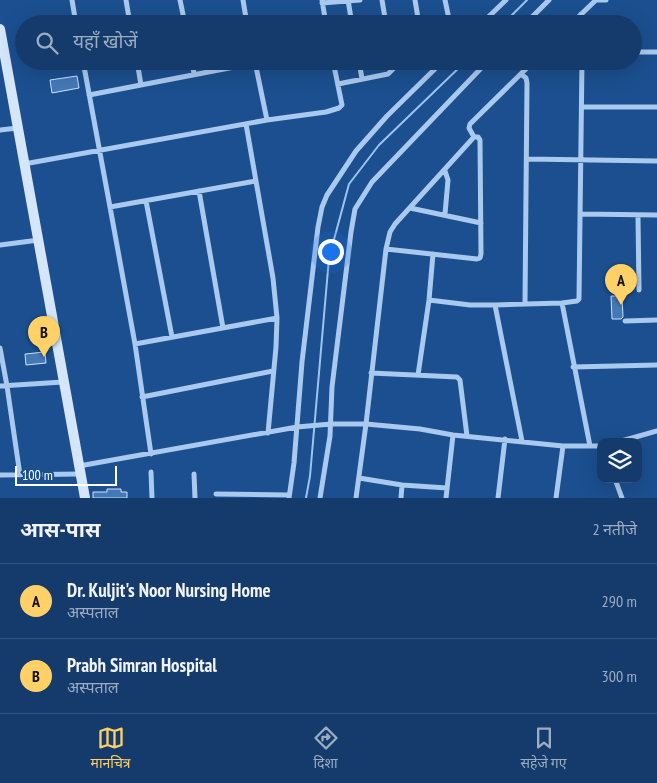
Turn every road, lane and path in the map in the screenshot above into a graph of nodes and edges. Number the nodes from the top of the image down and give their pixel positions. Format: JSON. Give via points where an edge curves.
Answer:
{"nodes":[{"id":1,"x":72,"y":0,"type":"edge"},
{"id":2,"x":126,"y":0,"type":"edge"},
{"id":3,"x":180,"y":0,"type":"edge"},
{"id":4,"x":243,"y":0,"type":"edge"},
{"id":5,"x":360,"y":0,"type":"edge"},
{"id":6,"x":382,"y":0,"type":"edge"},
{"id":7,"x":415,"y":0,"type":"edge"},
{"id":8,"x":445,"y":0,"type":"edge"},
{"id":9,"x":506,"y":0,"type":"edge"},
{"id":10,"x":549,"y":0,"type":"edge"},
{"id":11,"x":596,"y":0,"type":"edge"},
{"id":12,"x":606,"y":0,"type":"edge"},
{"id":13,"x":348,"y":1,"type":"edge"},
{"id":14,"x":322,"y":2,"type":"edge"},
{"id":15,"x":581,"y":14,"type":"edge"},
{"id":16,"x":74,"y":15,"type":"edge"},
{"id":17,"x":128,"y":15,"type":"edge"},
{"id":18,"x":183,"y":15,"type":"edge"},
{"id":19,"x":246,"y":15,"type":"edge"},
{"id":20,"x":324,"y":15,"type":"edge"},
{"id":21,"x":350,"y":15,"type":"edge"},
{"id":22,"x":384,"y":15,"type":"edge"},
{"id":23,"x":418,"y":15,"type":"edge"},
{"id":24,"x":448,"y":15,"type":"edge"},
{"id":25,"x":490,"y":15,"type":"edge"},
{"id":26,"x":534,"y":15,"type":"edge"},
{"id":27,"x":0,"y":30,"type":"edge"},
{"id":28,"x":1,"y":45,"type":"edge"},
{"id":29,"x":642,"y":52,"type":"edge"},
{"id":30,"x":657,"y":52,"type":"edge"},
{"id":31,"x":85,"y":70,"type":"edge"},
{"id":32,"x":138,"y":70,"type":"edge"},
{"id":33,"x":193,"y":70,"type":"edge"},
{"id":34,"x":214,"y":70,"type":"edge"},
{"id":35,"x":257,"y":70,"type":"edge"},
{"id":36,"x":335,"y":70,"type":"edge"},
{"id":37,"x":360,"y":70,"type":"edge"},
{"id":38,"x":392,"y":70,"type":"edge"},
{"id":39,"x":434,"y":70,"type":"edge"},
{"id":40,"x":479,"y":70,"type":"edge"},
{"id":41,"x":525,"y":70,"type":"edge"},
{"id":42,"x":582,"y":70,"type":"edge"},
{"id":43,"x":194,"y":74,"type":"junction"},
{"id":44,"x":521,"y":74,"type":"junction"},
{"id":45,"x":362,"y":79,"type":"junction"},
{"id":46,"x":338,"y":84,"type":"junction"},
{"id":47,"x":141,"y":85,"type":"junction"},
{"id":48,"x":89,"y":95,"type":"junction"},
{"id":49,"x":582,"y":106,"type":"junction"},
{"id":50,"x":657,"y":107,"type":"edge"},
{"id":51,"x":267,"y":120,"type":"junction"},
{"id":52,"x":246,"y":124,"type":"junction"},
{"id":53,"x":18,"y":128,"type":"junction"},
{"id":54,"x":0,"y":130,"type":"edge"},
{"id":55,"x":474,"y":137,"type":"junction"},
{"id":56,"x":99,"y":150,"type":"junction"},
{"id":57,"x":526,"y":158,"type":"junction"},
{"id":58,"x":581,"y":159,"type":"junction"},
{"id":59,"x":657,"y":160,"type":"edge"},
{"id":60,"x":24,"y":164,"type":"junction"},
{"id":61,"x":445,"y":171,"type":"junction"},
{"id":62,"x":256,"y":181,"type":"junction"},
{"id":63,"x":199,"y":191,"type":"junction"},
{"id":64,"x":146,"y":201,"type":"junction"},
{"id":65,"x":110,"y":207,"type":"junction"},
{"id":66,"x":410,"y":208,"type":"junction"},
{"id":67,"x":445,"y":214,"type":"junction"},
{"id":68,"x":581,"y":214,"type":"junction"},
{"id":69,"x":657,"y":215,"type":"edge"},
{"id":70,"x":638,"y":216,"type":"junction"},
{"id":71,"x":481,"y":223,"type":"junction"},
{"id":72,"x":39,"y":240,"type":"junction"},
{"id":73,"x":0,"y":245,"type":"edge"},
{"id":74,"x":386,"y":249,"type":"junction"},
{"id":75,"x":432,"y":254,"type":"junction"},
{"id":76,"x":638,"y":290,"type":"dead end"},
{"id":77,"x":429,"y":300,"type":"junction"},
{"id":78,"x":525,"y":303,"type":"junction"},
{"id":79,"x":562,"y":304,"type":"junction"},
{"id":80,"x":495,"y":305,"type":"junction"},
{"id":81,"x":278,"y":318,"type":"junction"},
{"id":82,"x":657,"y":320,"type":"edge"},
{"id":83,"x":625,"y":321,"type":"dead end"},
{"id":84,"x":223,"y":328,"type":"junction"},
{"id":85,"x":172,"y":337,"type":"junction"},
{"id":86,"x":134,"y":344,"type":"junction"},
{"id":87,"x":0,"y":348,"type":"edge"},
{"id":88,"x":657,"y":365,"type":"edge"},
{"id":89,"x":573,"y":367,"type":"junction"},
{"id":90,"x":273,"y":371,"type":"junction"},
{"id":91,"x":371,"y":373,"type":"junction"},
{"id":92,"x":418,"y":375,"type":"junction"},
{"id":93,"x":63,"y":382,"type":"junction"},
{"id":94,"x":0,"y":386,"type":"edge"},
{"id":95,"x":8,"y":386,"type":"junction"},
{"id":96,"x":142,"y":397,"type":"junction"},
{"id":97,"x":329,"y":424,"type":"junction"},
{"id":98,"x":366,"y":424,"type":"junction"},
{"id":99,"x":299,"y":427,"type":"junction"},
{"id":100,"x":657,"y":432,"type":"edge"},
{"id":101,"x":268,"y":433,"type":"junction"},
{"id":102,"x":454,"y":435,"type":"junction"},
{"id":103,"x":467,"y":436,"type":"junction"},
{"id":104,"x":634,"y":438,"type":"edge"},
{"id":105,"x":505,"y":440,"type":"junction"},
{"id":106,"x":522,"y":441,"type":"junction"},
{"id":107,"x":563,"y":446,"type":"junction"},
{"id":108,"x":590,"y":446,"type":"junction"},
{"id":109,"x":597,"y":446,"type":"edge"},
{"id":110,"x":151,"y":454,"type":"junction"},
{"id":111,"x":80,"y":470,"type":"junction"},
{"id":112,"x":151,"y":472,"type":"dead end"},
{"id":113,"x":194,"y":474,"type":"dead end"},
{"id":114,"x":0,"y":475,"type":"edge"},
{"id":115,"x":20,"y":475,"type":"junction"},
{"id":116,"x":359,"y":478,"type":"junction"},
{"id":117,"x":616,"y":483,"type":"edge"},
{"id":118,"x":402,"y":485,"type":"junction"},
{"id":119,"x":447,"y":488,"type":"junction"},
{"id":120,"x":216,"y":494,"type":"dead end"},
{"id":121,"x":289,"y":497,"type":"edge"},
{"id":122,"x":85,"y":498,"type":"edge"},
{"id":123,"x":152,"y":498,"type":"edge"},
{"id":124,"x":195,"y":498,"type":"edge"},
{"id":125,"x":320,"y":498,"type":"edge"},
{"id":126,"x":356,"y":498,"type":"edge"},
{"id":127,"x":400,"y":498,"type":"edge"},
{"id":128,"x":446,"y":498,"type":"edge"},
{"id":129,"x":498,"y":498,"type":"edge"},
{"id":130,"x":556,"y":498,"type":"edge"},
{"id":131,"x":622,"y":498,"type":"edge"}],
"edges":[{"from":1,"to":16,"type":"street"},
{"from":2,"to":17,"type":"street"},
{"from":3,"to":18,"type":"street"},
{"from":4,"to":19,"type":"street"},
{"from":5,"to":13,"type":"street"},
{"from":6,"to":22,"type":"street"},
{"from":7,"to":23,"type":"street"},
{"from":8,"to":24,"type":"street"},
{"from":9,"to":25,"type":"street"},
{"from":10,"to":26,"type":"street"},
{"from":11,"to":12,"type":"street"},
{"from":11,"to":15,"type":"street"},
{"from":13,"to":14,"type":"street"},
{"from":13,"to":21,"type":"street"},
{"from":14,"to":20,"type":"street"},
{"from":27,"to":28,"type":"main road"},
{"from":28,"to":53,"type":"main road"},
{"from":29,"to":30,"type":"street"},
{"from":31,"to":48,"type":"street"},
{"from":32,"to":47,"type":"street"},
{"from":33,"to":43,"type":"street"},
{"from":34,"to":43,"type":"street"},
{"from":35,"to":51,"type":"street"},
{"from":36,"to":46,"type":"street"},
{"from":37,"to":45,"type":"street"},
{"from":38,"to":45,"type":"street"},
{"from":39,"to":99,"type":"street","via":[[356,152],[322,207],[302,362]]},
{"from":40,"to":97,"type":"street","via":[[372,182],[358,203],[350,232]]},
{"from":41,"to":44,"type":"street"},
{"from":42,"to":49,"type":"street"},
{"from":43,"to":47,"type":"street"},
{"from":44,"to":55,"type":"street","via":[[470,124]]},
{"from":44,"to":57,"type":"street","via":[[527,83]]},
{"from":45,"to":46,"type":"street"},
{"from":46,"to":51,"type":"street","via":[[342,102],[339,108]]},
{"from":47,"to":48,"type":"street"},
{"from":48,"to":56,"type":"street"},
{"from":49,"to":50,"type":"street"},
{"from":49,"to":58,"type":"street"},
{"from":51,"to":52,"type":"street"},
{"from":52,"to":56,"type":"street"},
{"from":52,"to":62,"type":"street"},
{"from":53,"to":54,"type":"street"},
{"from":53,"to":60,"type":"main road"},
{"from":55,"to":61,"type":"street"},
{"from":55,"to":71,"type":"street","via":[[480,140]]},
{"from":56,"to":60,"type":"street"},
{"from":56,"to":65,"type":"street"},
{"from":57,"to":58,"type":"street"},
{"from":57,"to":78,"type":"street"},
{"from":58,"to":59,"type":"street"},
{"from":58,"to":68,"type":"street"},
{"from":60,"to":72,"type":"main road"},
{"from":61,"to":66,"type":"street"},
{"from":61,"to":67,"type":"street","via":[[448,180]]},
{"from":62,"to":63,"type":"street"},
{"from":62,"to":81,"type":"street"},
{"from":63,"to":64,"type":"street"},
{"from":63,"to":84,"type":"street"},
{"from":64,"to":65,"type":"street"},
{"from":64,"to":85,"type":"street"},
{"from":65,"to":86,"type":"street"},
{"from":66,"to":67,"type":"street"},
{"from":66,"to":74,"type":"street","via":[[390,232]]},
{"from":67,"to":71,"type":"street"},
{"from":68,"to":70,"type":"street"},
{"from":68,"to":79,"type":"street","via":[[580,296],[577,301]]},
{"from":69,"to":70,"type":"street"},
{"from":70,"to":76,"type":"street"},
{"from":71,"to":75,"type":"street","via":[[480,258]]},
{"from":72,"to":73,"type":"street"},
{"from":72,"to":93,"type":"main road"},
{"from":74,"to":75,"type":"street"},
{"from":74,"to":91,"type":"street"},
{"from":75,"to":77,"type":"street"},
{"from":77,"to":80,"type":"street"},
{"from":77,"to":92,"type":"street"},
{"from":78,"to":79,"type":"street"},
{"from":78,"to":80,"type":"street"},
{"from":79,"to":89,"type":"street"},
{"from":80,"to":106,"type":"street"},
{"from":81,"to":84,"type":"street"},
{"from":81,"to":90,"type":"street"},
{"from":82,"to":83,"type":"street"},
{"from":84,"to":85,"type":"street"},
{"from":85,"to":86,"type":"street"},
{"from":86,"to":96,"type":"street"},
{"from":87,"to":95,"type":"street"},
{"from":88,"to":89,"type":"street"},
{"from":89,"to":108,"type":"street"},
{"from":90,"to":96,"type":"street"},
{"from":90,"to":101,"type":"street"},
{"from":91,"to":92,"type":"street"},
{"from":91,"to":98,"type":"street"},
{"from":92,"to":103,"type":"street","via":[[459,378]]},
{"from":93,"to":95,"type":"street"},
{"from":93,"to":111,"type":"main road"},
{"from":94,"to":95,"type":"street"},
{"from":95,"to":115,"type":"street"},
{"from":96,"to":110,"type":"street"},
{"from":97,"to":98,"type":"street"},
{"from":97,"to":99,"type":"street"},
{"from":97,"to":125,"type":"street"},
{"from":98,"to":102,"type":"street"},
{"from":98,"to":116,"type":"street"},
{"from":99,"to":101,"type":"street"},
{"from":99,"to":121,"type":"street"},
{"from":100,"to":104,"type":"street"},
{"from":101,"to":110,"type":"street"},
{"from":102,"to":103,"type":"street"},
{"from":102,"to":119,"type":"street"},
{"from":103,"to":105,"type":"street"},
{"from":105,"to":106,"type":"street"},
{"from":105,"to":129,"type":"street"},
{"from":106,"to":107,"type":"street"},
{"from":107,"to":108,"type":"street"},
{"from":107,"to":130,"type":"street"},
{"from":108,"to":109,"type":"street"},
{"from":110,"to":111,"type":"street"},
{"from":111,"to":115,"type":"street"},
{"from":111,"to":122,"type":"main road"},
{"from":112,"to":123,"type":"street"},
{"from":113,"to":124,"type":"street"},
{"from":114,"to":115,"type":"street"},
{"from":116,"to":118,"type":"street"},
{"from":116,"to":126,"type":"street"},
{"from":117,"to":131,"type":"street"},
{"from":118,"to":119,"type":"street"},
{"from":118,"to":127,"type":"street"},
{"from":119,"to":128,"type":"street"},
{"from":120,"to":121,"type":"street"}]}
